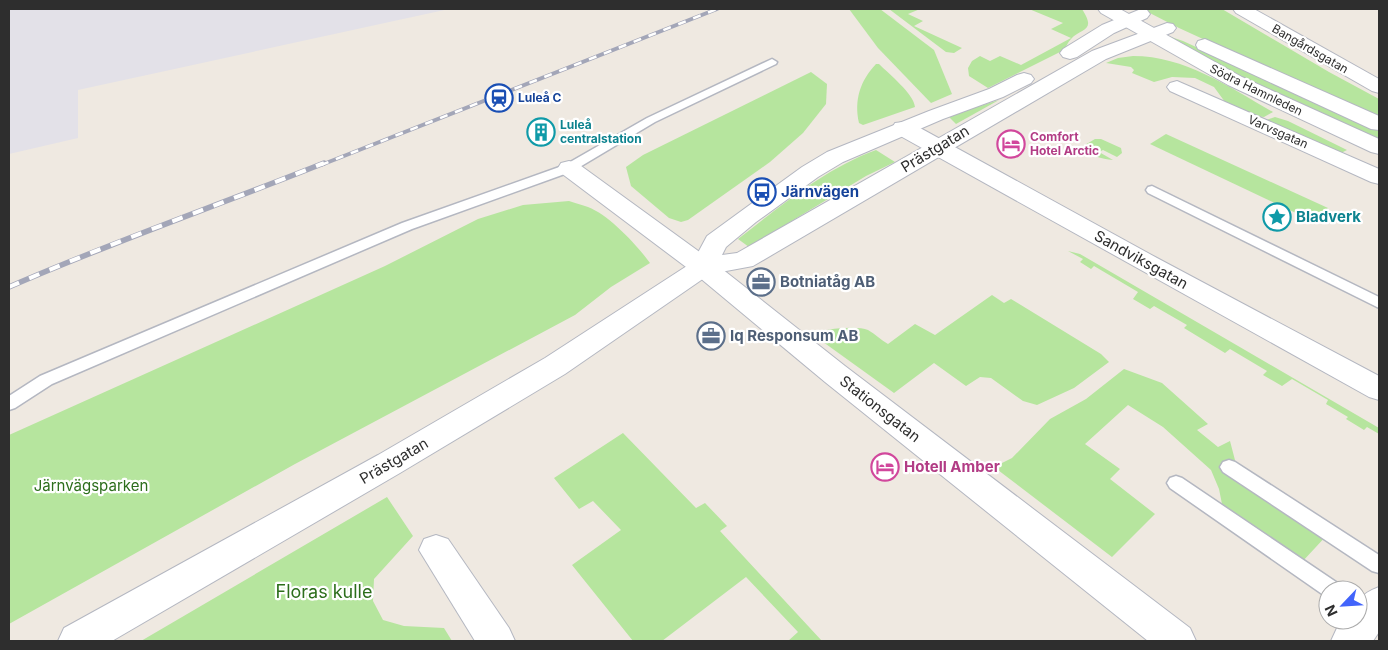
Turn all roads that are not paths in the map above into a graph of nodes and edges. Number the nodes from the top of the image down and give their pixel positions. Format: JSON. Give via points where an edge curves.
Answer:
{"nodes":[{"id":1,"x":1107,"y":9,"type":"edge"},
{"id":2,"x":1244,"y":9,"type":"edge"},
{"id":3,"x":1143,"y":22,"type":"edge"},
{"id":4,"x":772,"y":62,"type":"dead end"},
{"id":5,"x":1177,"y":87,"type":"dead end"},
{"id":6,"x":1379,"y":87,"type":"edge"},
{"id":7,"x":1379,"y":124,"type":"edge"},
{"id":8,"x":903,"y":128,"type":"junction"},
{"id":9,"x":1379,"y":147,"type":"edge"},
{"id":10,"x":937,"y":148,"type":"junction"},
{"id":11,"x":569,"y":168,"type":"junction"},
{"id":12,"x":1379,"y":177,"type":"edge"},
{"id":13,"x":1152,"y":190,"type":"dead end"},
{"id":14,"x":703,"y":267,"type":"junction"},
{"id":15,"x":1379,"y":304,"type":"edge"},
{"id":16,"x":1379,"y":389,"type":"edge"},
{"id":17,"x":9,"y":404,"type":"edge"},
{"id":18,"x":1229,"y":467,"type":"dead end"},
{"id":19,"x":1176,"y":483,"type":"dead end"},
{"id":20,"x":436,"y":550,"type":"dead end"},
{"id":21,"x":1379,"y":565,"type":"edge"},
{"id":22,"x":1318,"y":580,"type":"edge"},
{"id":23,"x":77,"y":641,"type":"edge"},
{"id":24,"x":496,"y":641,"type":"edge"},
{"id":25,"x":1177,"y":641,"type":"edge"}],
"edges":[{"from":1,"to":3,"type":"street"},
{"from":2,"to":6,"type":"street","name":"Bangårdsgatan"},
{"from":3,"to":7,"type":"street","name":"Södra Hamnleden"},
{"from":3,"to":8,"type":"street","name":"Prästgatan","via":[[1018,83]]},
{"from":3,"to":9,"type":"street","name":"Södra Hamnleden","via":[[1235,81]]},
{"from":3,"to":10,"type":"street","name":"Prästgatan","via":[[1098,56]]},
{"from":4,"to":11,"type":"lane","via":[[651,120]]},
{"from":5,"to":12,"type":"street","name":"Varvsgatan"},
{"from":8,"to":10,"type":"street","name":"Sandviksgatan"},
{"from":8,"to":14,"type":"street","name":"Prästgatan","via":[[835,157],[810,172],[716,242]]},
{"from":10,"to":14,"type":"street","name":"Prästgatan","via":[[744,260]]},
{"from":10,"to":16,"type":"street","name":"Sandviksgatan"},
{"from":11,"to":14,"type":"street"},
{"from":11,"to":17,"type":"lane","via":[[398,230],[46,380]]},
{"from":13,"to":15,"type":"lane"},
{"from":14,"to":23,"type":"street","name":"Prästgatan","via":[[555,366]]},
{"from":14,"to":25,"type":"street","name":"Stationsgatan"},
{"from":18,"to":21,"type":"lane"},
{"from":19,"to":22,"type":"lane"},
{"from":20,"to":24,"type":"street"}]}
